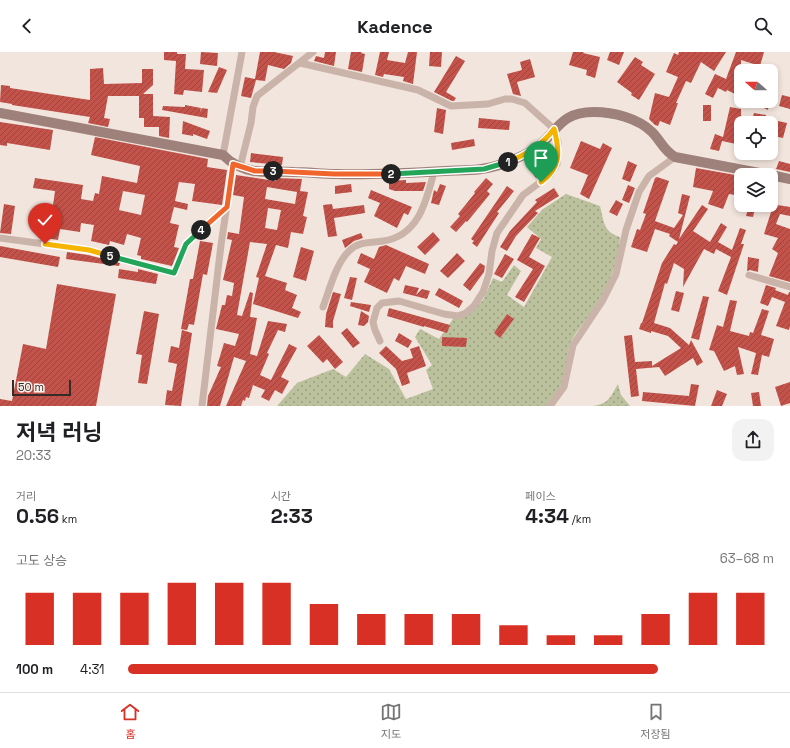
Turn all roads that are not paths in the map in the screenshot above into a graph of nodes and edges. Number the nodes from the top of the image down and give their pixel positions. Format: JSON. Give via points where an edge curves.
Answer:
{"nodes":[{"id":1,"x":242,"y":52,"type":"edge"},
{"id":2,"x":313,"y":52,"type":"edge"},
{"id":3,"x":300,"y":63,"type":"junction"},
{"id":4,"x":0,"y":113,"type":"edge"},
{"id":5,"x":554,"y":129,"type":"junction"},
{"id":6,"x":222,"y":155,"type":"junction"},
{"id":7,"x":675,"y":157,"type":"junction"},
{"id":8,"x":237,"y":166,"type":"junction"},
{"id":9,"x":734,"y":168,"type":"edge"},
{"id":10,"x":434,"y":172,"type":"junction"},
{"id":11,"x":778,"y":177,"type":"edge"},
{"id":12,"x":790,"y":180,"type":"edge"},
{"id":13,"x":227,"y":207,"type":"junction"},
{"id":14,"x":0,"y":238,"type":"edge"},
{"id":15,"x":749,"y":275,"type":"dead end"},
{"id":16,"x":790,"y":287,"type":"edge"},
{"id":17,"x":323,"y":307,"type":"dead end"},
{"id":18,"x":380,"y":341,"type":"dead end"},
{"id":19,"x":202,"y":406,"type":"edge"},
{"id":20,"x":550,"y":406,"type":"edge"}],
"edges":[{"from":1,"to":6,"type":"street"},
{"from":2,"to":3,"type":"street"},
{"from":3,"to":5,"type":"street","via":[[418,90],[451,106],[488,104],[512,99],[525,103]]},
{"from":3,"to":8,"type":"street","via":[[257,96]]},
{"from":4,"to":6,"type":"street"},
{"from":5,"to":7,"type":"street","via":[[564,119],[576,114],[617,114],[652,132],[667,152]]},
{"from":5,"to":10,"type":"street","via":[[534,150],[500,165],[484,169]]},
{"from":5,"to":18,"type":"street","via":[[558,142],[557,164],[550,176],[523,195],[497,233],[489,274],[483,292],[474,306],[466,313],[451,316],[399,301],[382,303],[377,308],[373,322]]},
{"from":6,"to":8,"type":"street"},
{"from":7,"to":9,"type":"street"},
{"from":7,"to":20,"type":"street","via":[[649,176],[639,192],[626,230],[616,274],[603,300],[576,338],[564,387]]},
{"from":8,"to":10,"type":"street","via":[[255,171],[334,174]]},
{"from":8,"to":13,"type":"street"},
{"from":10,"to":17,"type":"street","via":[[425,205],[414,224],[400,237],[364,242],[349,251],[338,268]]},
{"from":11,"to":12,"type":"street"},
{"from":13,"to":14,"type":"street","via":[[186,244],[174,273],[89,250]]},
{"from":13,"to":19,"type":"street"},
{"from":15,"to":16,"type":"street"}]}
